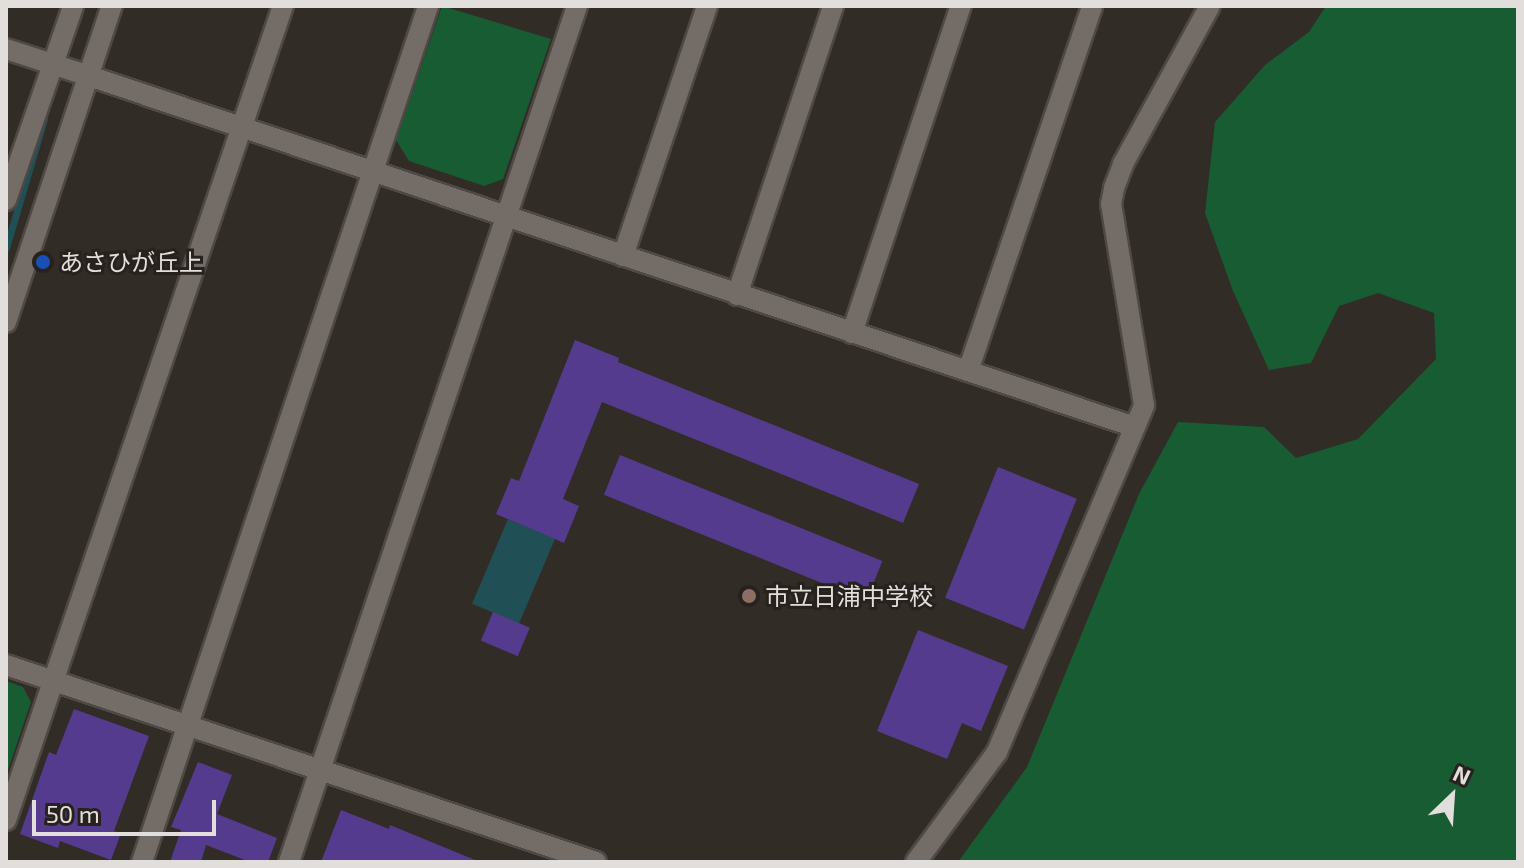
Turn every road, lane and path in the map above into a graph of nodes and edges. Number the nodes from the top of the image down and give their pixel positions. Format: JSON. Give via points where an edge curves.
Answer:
{"nodes":[{"id":1,"x":73,"y":6,"type":"edge"},
{"id":2,"x":112,"y":6,"type":"edge"},
{"id":3,"x":283,"y":6,"type":"edge"},
{"id":4,"x":428,"y":6,"type":"edge"},
{"id":5,"x":577,"y":6,"type":"edge"},
{"id":6,"x":707,"y":6,"type":"edge"},
{"id":7,"x":833,"y":6,"type":"edge"},
{"id":8,"x":961,"y":6,"type":"edge"},
{"id":9,"x":1092,"y":6,"type":"edge"},
{"id":10,"x":1210,"y":6,"type":"edge"},
{"id":11,"x":6,"y":49,"type":"edge"},
{"id":12,"x":50,"y":63,"type":"junction"},
{"id":13,"x":89,"y":76,"type":"junction"},
{"id":14,"x":239,"y":129,"type":"junction"},
{"id":15,"x":372,"y":173,"type":"junction"},
{"id":16,"x":6,"y":200,"type":"edge"},
{"id":17,"x":505,"y":217,"type":"junction"},
{"id":18,"x":623,"y":256,"type":"junction"},
{"id":19,"x":737,"y":295,"type":"junction"},
{"id":20,"x":6,"y":322,"type":"edge"},
{"id":21,"x":852,"y":333,"type":"junction"},
{"id":22,"x":968,"y":371,"type":"junction"},
{"id":23,"x":1135,"y":427,"type":"junction"},
{"id":24,"x":6,"y":665,"type":"edge"},
{"id":25,"x":53,"y":681,"type":"junction"},
{"id":26,"x":188,"y":726,"type":"junction"},
{"id":27,"x":319,"y":770,"type":"junction"},
{"id":28,"x":6,"y":820,"type":"edge"},
{"id":29,"x":142,"y":862,"type":"edge"},
{"id":30,"x":289,"y":862,"type":"edge"},
{"id":31,"x":593,"y":862,"type":"edge"},
{"id":32,"x":916,"y":862,"type":"edge"}],
"edges":[{"from":1,"to":12,"type":"street"},
{"from":2,"to":13,"type":"street"},
{"from":3,"to":14,"type":"street"},
{"from":4,"to":15,"type":"street"},
{"from":5,"to":17,"type":"street"},
{"from":6,"to":18,"type":"street"},
{"from":7,"to":19,"type":"street"},
{"from":8,"to":21,"type":"street"},
{"from":9,"to":22,"type":"street"},
{"from":10,"to":23,"type":"street","via":[[1123,164],[1111,204],[1144,405]]},
{"from":11,"to":12,"type":"street"},
{"from":12,"to":13,"type":"street"},
{"from":12,"to":16,"type":"street"},
{"from":13,"to":14,"type":"street"},
{"from":13,"to":20,"type":"street"},
{"from":14,"to":15,"type":"street"},
{"from":14,"to":25,"type":"street"},
{"from":15,"to":17,"type":"street"},
{"from":15,"to":26,"type":"street"},
{"from":17,"to":18,"type":"street"},
{"from":17,"to":27,"type":"street"},
{"from":18,"to":19,"type":"street"},
{"from":19,"to":21,"type":"street"},
{"from":21,"to":22,"type":"street"},
{"from":22,"to":23,"type":"street"},
{"from":23,"to":32,"type":"street","via":[[997,752]]},
{"from":24,"to":25,"type":"street"},
{"from":25,"to":26,"type":"street"},
{"from":25,"to":28,"type":"street"},
{"from":26,"to":27,"type":"street"},
{"from":26,"to":29,"type":"street"},
{"from":27,"to":30,"type":"street"},
{"from":27,"to":31,"type":"street"}]}
